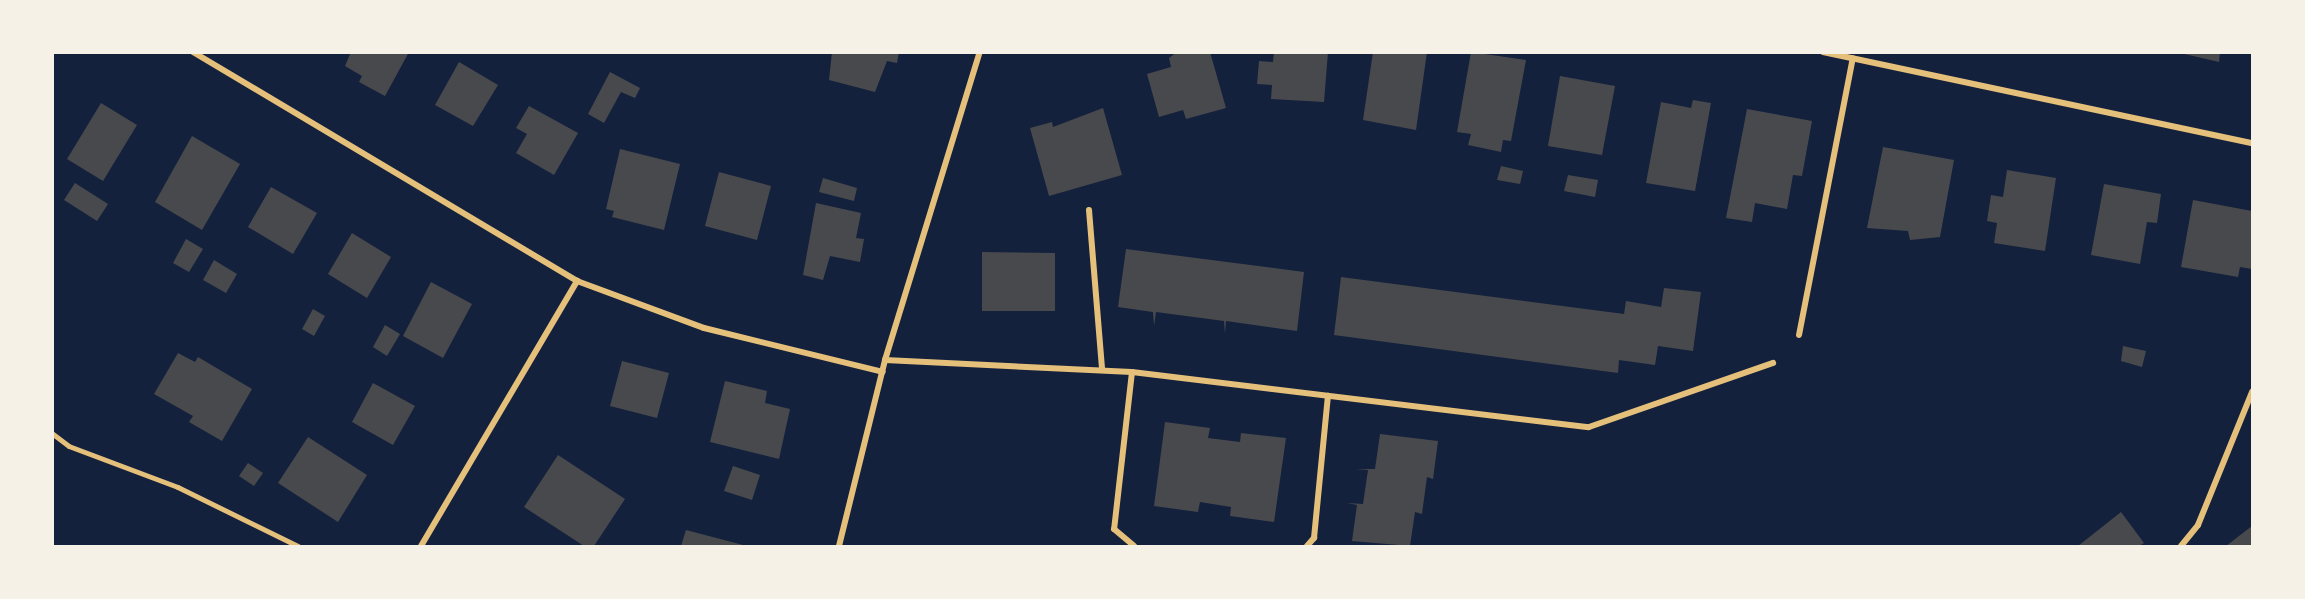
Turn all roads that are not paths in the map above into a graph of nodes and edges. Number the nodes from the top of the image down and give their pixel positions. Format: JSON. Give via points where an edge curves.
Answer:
{"nodes":[{"id":1,"x":193,"y":52,"type":"edge"},
{"id":2,"x":980,"y":52,"type":"edge"},
{"id":3,"x":1823,"y":52,"type":"edge"},
{"id":4,"x":1853,"y":58,"type":"junction"},
{"id":5,"x":2253,"y":143,"type":"edge"},
{"id":6,"x":1089,"y":210,"type":"dead end"},
{"id":7,"x":577,"y":280,"type":"junction"},
{"id":8,"x":1799,"y":335,"type":"dead end"},
{"id":9,"x":885,"y":360,"type":"junction"},
{"id":10,"x":1773,"y":363,"type":"dead end"},
{"id":11,"x":1102,"y":369,"type":"junction"},
{"id":12,"x":883,"y":372,"type":"junction"},
{"id":13,"x":1132,"y":372,"type":"junction"},
{"id":14,"x":2253,"y":392,"type":"edge"},
{"id":15,"x":1328,"y":396,"type":"junction"},
{"id":16,"x":52,"y":433,"type":"edge"},
{"id":17,"x":298,"y":546,"type":"edge"},
{"id":18,"x":421,"y":546,"type":"edge"},
{"id":19,"x":839,"y":546,"type":"edge"},
{"id":20,"x":1134,"y":546,"type":"edge"},
{"id":21,"x":1307,"y":546,"type":"edge"},
{"id":22,"x":2181,"y":546,"type":"edge"}],
"edges":[{"from":1,"to":7,"type":"street"},
{"from":2,"to":9,"type":"street"},
{"from":3,"to":4,"type":"street"},
{"from":4,"to":5,"type":"street"},
{"from":4,"to":8,"type":"street"},
{"from":6,"to":11,"type":"street"},
{"from":7,"to":12,"type":"street","via":[[704,328]]},
{"from":7,"to":18,"type":"street"},
{"from":9,"to":11,"type":"street"},
{"from":9,"to":12,"type":"street"},
{"from":10,"to":15,"type":"street","via":[[1589,427]]},
{"from":11,"to":13,"type":"street"},
{"from":12,"to":19,"type":"street"},
{"from":13,"to":15,"type":"street"},
{"from":13,"to":20,"type":"street","via":[[1114,529]]},
{"from":14,"to":22,"type":"street","via":[[2198,525]]},
{"from":15,"to":21,"type":"street","via":[[1314,538]]},
{"from":16,"to":17,"type":"lane","via":[[69,446],[178,487]]}]}
